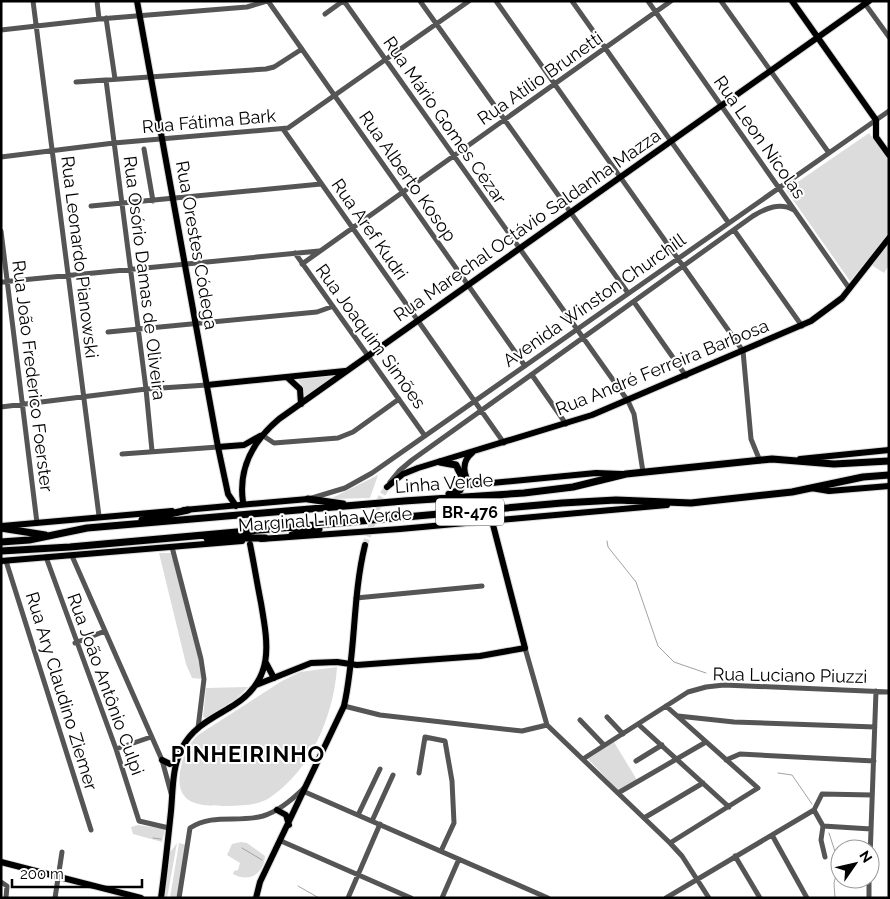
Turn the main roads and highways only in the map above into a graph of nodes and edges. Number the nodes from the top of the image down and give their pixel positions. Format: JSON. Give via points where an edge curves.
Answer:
{"nodes":[{"id":1,"x":137,"y":1,"type":"edge"},
{"id":2,"x":792,"y":1,"type":"edge"},
{"id":3,"x":866,"y":2,"type":"edge"},
{"id":4,"x":818,"y":38,"type":"junction"},
{"id":5,"x":889,"y":155,"type":"edge"},
{"id":6,"x":889,"y":238,"type":"edge"},
{"id":7,"x":348,"y":371,"type":"junction"},
{"id":8,"x":288,"y":378,"type":"junction"},
{"id":9,"x":207,"y":385,"type":"junction"},
{"id":10,"x":300,"y":404,"type":"junction"},
{"id":11,"x":262,"y":435,"type":"junction"},
{"id":12,"x":244,"y":445,"type":"junction"},
{"id":13,"x":218,"y":447,"type":"junction"},
{"id":14,"x":889,"y":450,"type":"edge"},
{"id":15,"x":475,"y":451,"type":"junction"},
{"id":16,"x":250,"y":453,"type":"junction"},
{"id":17,"x":792,"y":460,"type":"junction"},
{"id":18,"x":889,"y":461,"type":"edge"},
{"id":19,"x":440,"y":462,"type":"junction"},
{"id":20,"x":626,"y":474,"type":"junction"},
{"id":21,"x":889,"y":474,"type":"edge"},
{"id":22,"x":889,"y":486,"type":"edge"},
{"id":23,"x":387,"y":487,"type":"tunnel mouth"},
{"id":24,"x":811,"y":488,"type":"junction"},
{"id":25,"x":228,"y":494,"type":"junction"},
{"id":26,"x":308,"y":499,"type":"joint"},
{"id":27,"x":404,"y":501,"type":"junction"},
{"id":28,"x":243,"y":502,"type":"tunnel mouth"},
{"id":29,"x":680,"y":504,"type":"junction"},
{"id":30,"x":353,"y":505,"type":"junction"},
{"id":31,"x":236,"y":506,"type":"junction"},
{"id":32,"x":223,"y":508,"type":"junction"},
{"id":33,"x":188,"y":510,"type":"junction"},
{"id":34,"x":492,"y":521,"type":"junction"},
{"id":35,"x":339,"y":524,"type":"junction"},
{"id":36,"x":1,"y":527,"type":"edge"},
{"id":37,"x":108,"y":527,"type":"junction"},
{"id":38,"x":292,"y":535,"type":"junction"},
{"id":39,"x":50,"y":536,"type":"junction"},
{"id":40,"x":156,"y":538,"type":"junction"},
{"id":41,"x":265,"y":538,"type":"junction"},
{"id":42,"x":1,"y":542,"type":"edge"},
{"id":43,"x":250,"y":544,"type":"tunnel mouth"},
{"id":44,"x":365,"y":545,"type":"tunnel mouth"},
{"id":45,"x":1,"y":551,"type":"edge"},
{"id":46,"x":4,"y":561,"type":"edge"},
{"id":47,"x":266,"y":663,"type":"junction"},
{"id":48,"x":351,"y":664,"type":"junction"},
{"id":49,"x":274,"y":678,"type":"junction"},
{"id":50,"x":256,"y":685,"type":"junction"},
{"id":51,"x":162,"y":760,"type":"road end"},
{"id":52,"x":177,"y":760,"type":"junction"},
{"id":53,"x":277,"y":810,"type":"road end"},
{"id":54,"x":289,"y":825,"type":"junction"},
{"id":55,"x":1,"y":862,"type":"edge"},
{"id":56,"x":140,"y":898,"type":"edge"},
{"id":57,"x":161,"y":898,"type":"edge"},
{"id":58,"x":256,"y":898,"type":"edge"}],
"edges":[{"from":1,"to":9,"type":"main road","name":"Rua Orestes Códega"},
{"from":2,"to":4,"type":"main road"},
{"from":3,"to":4,"type":"main road","name":"Rua Marechal Octávio Saldanha Mazza"},
{"from":4,"to":5,"type":"main road","via":[[876,120],[876,137]]},
{"from":4,"to":7,"type":"main road","name":"Rua Marechal Octávio Saldanha Mazza"},
{"from":6,"to":15,"type":"main road","name":"Rua André Ferreira Barbosa","via":[[827,311],[802,326],[628,401],[566,424]]},
{"from":7,"to":8,"type":"main road"},
{"from":7,"to":10,"type":"main road","name":"Rua Marechal Octávio Saldanha Mazza"},
{"from":8,"to":9,"type":"main road"},
{"from":8,"to":10,"type":"main road","via":[[300,390]]},
{"from":9,"to":13,"type":"main road","name":"Rua Orestes Códega"},
{"from":10,"to":11,"type":"main road","name":"Rua Marechal Octávio Saldanha Mazza"},
{"from":11,"to":12,"type":"main road"},
{"from":11,"to":16,"type":"main road","name":"Rua Marechal Octávio Saldanha Mazza"},
{"from":12,"to":13,"type":"main road"},
{"from":12,"to":16,"type":"main road"},
{"from":13,"to":25,"type":"main road","name":"Rua Orestes Códega"},
{"from":14,"to":17,"type":"main road"},
{"from":15,"to":19,"type":"main road","name":"Rua André Ferreira Barbosa"},
{"from":15,"to":20,"type":"main road","via":[[465,463],[466,478],[472,485],[596,473]]},
{"from":16,"to":28,"type":"main road","name":"Rua Marechal Octávio Saldanha Mazza","via":[[243,477]]},
{"from":17,"to":18,"type":"highway","name":"Linha Verde","number":"BR-476","via":[[834,464]]},
{"from":17,"to":20,"type":"highway","name":"Linha Verde","number":"BR-476"},
{"from":19,"to":23,"type":"main road","name":"Rua André Ferreira Barbosa","via":[[404,474]]},
{"from":19,"to":27,"type":"highway","via":[[452,462],[460,468],[463,479],[460,490],[453,494]]},
{"from":20,"to":27,"type":"highway","name":"Linha Verde","number":"BR-476","via":[[544,491]]},
{"from":21,"to":24,"type":"highway","name":"Linha Verde","number":"BR-476"},
{"from":22,"to":24,"type":"main road","via":[[830,491]]},
{"from":24,"to":29,"type":"highway","name":"Linha Verde","number":"BR-476"},
{"from":25,"to":31,"type":"main road","name":"Rua Orestes Códega"},
{"from":25,"to":32,"type":"main road"},
{"from":26,"to":30,"type":"highway"},
{"from":26,"to":31,"type":"main road","name":"Marginal Linha Verde"},
{"from":27,"to":30,"type":"highway","name":"Linha Verde","number":"BR-476"},
{"from":29,"to":34,"type":"main road","name":"Marginal Linha Verde"},
{"from":29,"to":35,"type":"highway","name":"Linha Verde","number":"BR-476","via":[[616,500]]},
{"from":30,"to":37,"type":"highway","name":"Linha Verde","number":"BR-476"},
{"from":31,"to":32,"type":"main road","name":"Marginal Linha Verde"},
{"from":32,"to":33,"type":"main road","name":"Marginal Linha Verde"},
{"from":33,"to":36,"type":"main road","name":"Marginal Linha Verde"},
{"from":33,"to":37,"type":"highway"},
{"from":34,"to":38,"type":"main road","name":"Marginal Linha Verde","via":[[400,530]]},
{"from":34,"to":48,"type":"main road","via":[[525,648],[480,656]]},
{"from":35,"to":38,"type":"highway"},
{"from":35,"to":40,"type":"highway","name":"Linha Verde","number":"BR-476"},
{"from":36,"to":39,"type":"highway"},
{"from":37,"to":39,"type":"highway","name":"Linha Verde","number":"BR-476"},
{"from":38,"to":41,"type":"main road","name":"Marginal Linha Verde"},
{"from":39,"to":42,"type":"highway","name":"Linha Verde","number":"BR-476"},
{"from":40,"to":41,"type":"highway"},
{"from":40,"to":45,"type":"highway","name":"Linha Verde","number":"BR-476"},
{"from":41,"to":46,"type":"main road","name":"Marginal Linha Verde"},
{"from":43,"to":47,"type":"main road","via":[[267,639]]},
{"from":44,"to":48,"type":"main road","via":[[356,598]]},
{"from":47,"to":49,"type":"main road"},
{"from":47,"to":50,"type":"main road"},
{"from":48,"to":49,"type":"main road","via":[[311,663]]},
{"from":48,"to":54,"type":"main road","via":[[344,706]]},
{"from":49,"to":50,"type":"main road"},
{"from":50,"to":52,"type":"main road","via":[[240,701],[198,728],[183,745]]},
{"from":51,"to":52,"type":"main road","via":[[168,764]]},
{"from":52,"to":57,"type":"main road"},
{"from":53,"to":54,"type":"main road","via":[[286,815]]},
{"from":54,"to":58,"type":"main road","via":[[260,882]]},
{"from":55,"to":56,"type":"main road"}]}
